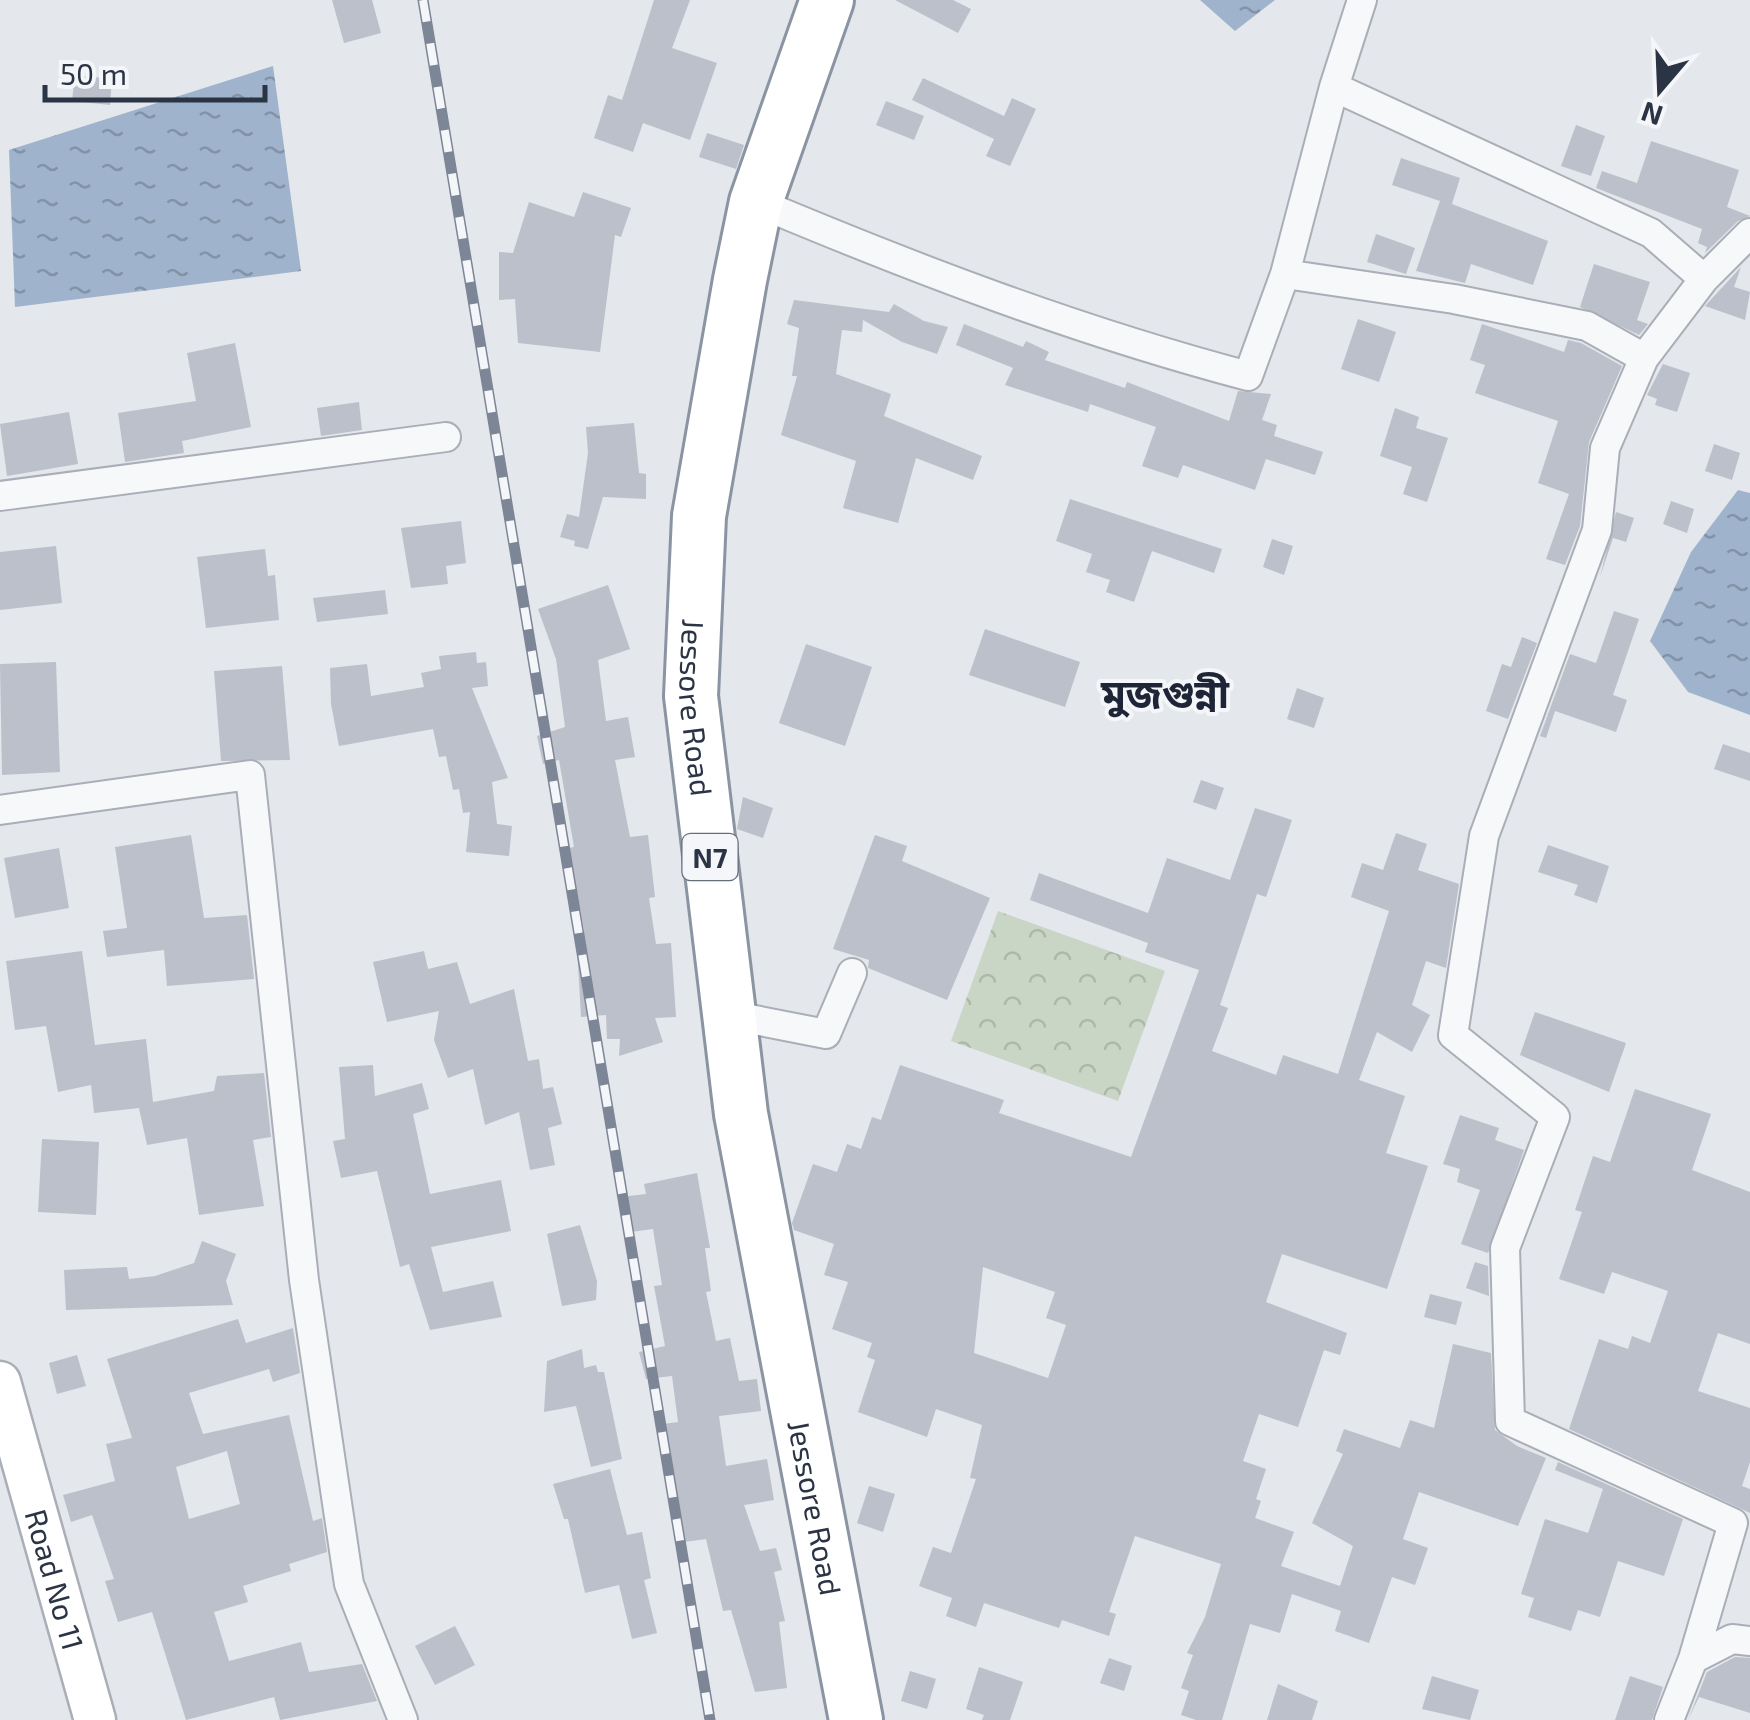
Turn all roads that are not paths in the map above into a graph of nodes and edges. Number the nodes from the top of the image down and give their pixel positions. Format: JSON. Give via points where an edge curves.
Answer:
{"nodes":[{"id":1,"x":827,"y":0,"type":"edge"},
{"id":2,"x":1362,"y":0,"type":"edge"},
{"id":3,"x":1334,"y":87,"type":"junction"},
{"id":4,"x":756,"y":202,"type":"junction"},
{"id":5,"x":1750,"y":232,"type":"edge"},
{"id":6,"x":1285,"y":274,"type":"junction"},
{"id":7,"x":1704,"y":279,"type":"junction"},
{"id":8,"x":1644,"y":358,"type":"junction"},
{"id":9,"x":446,"y":437,"type":"dead end"},
{"id":10,"x":0,"y":496,"type":"edge"},
{"id":11,"x":0,"y":810,"type":"edge"},
{"id":12,"x":852,"y":973,"type":"dead end"},
{"id":13,"x":729,"y":1014,"type":"junction"},
{"id":14,"x":0,"y":1382,"type":"edge"},
{"id":15,"x":1750,"y":1641,"type":"edge"},
{"id":16,"x":1693,"y":1659,"type":"junction"},
{"id":17,"x":95,"y":1720,"type":"edge"},
{"id":18,"x":403,"y":1720,"type":"edge"},
{"id":19,"x":856,"y":1720,"type":"edge"},
{"id":20,"x":1670,"y":1720,"type":"edge"}],
"edges":[{"from":1,"to":4,"type":"highway","name":"Jessore Road","number":"N7"},
{"from":2,"to":3,"type":"street"},
{"from":3,"to":6,"type":"street"},
{"from":3,"to":7,"type":"street","via":[[1651,233]]},
{"from":4,"to":6,"type":"street","via":[[956,285],[1115,341],[1248,376]]},
{"from":4,"to":13,"type":"highway","name":"Jessore Road","number":"N7","via":[[699,516],[690,696]]},
{"from":5,"to":7,"type":"street"},
{"from":6,"to":8,"type":"street","via":[[1587,326]]},
{"from":7,"to":8,"type":"street"},
{"from":8,"to":16,"type":"street","via":[[1605,448],[1598,530],[1484,836],[1453,1034],[1554,1118],[1506,1248],[1510,1421],[1733,1523]]},
{"from":9,"to":10,"type":"street"},
{"from":11,"to":18,"type":"street","via":[[250,775],[304,1280],[349,1584]]},
{"from":12,"to":13,"type":"street","via":[[826,1034]]},
{"from":13,"to":19,"type":"highway","name":"Jessore Road","number":"N7","via":[[745,1134]]},
{"from":14,"to":17,"type":"street","name":"Road No 11"},
{"from":15,"to":16,"type":"street","via":[[1732,1639]]},
{"from":16,"to":20,"type":"street"}]}
